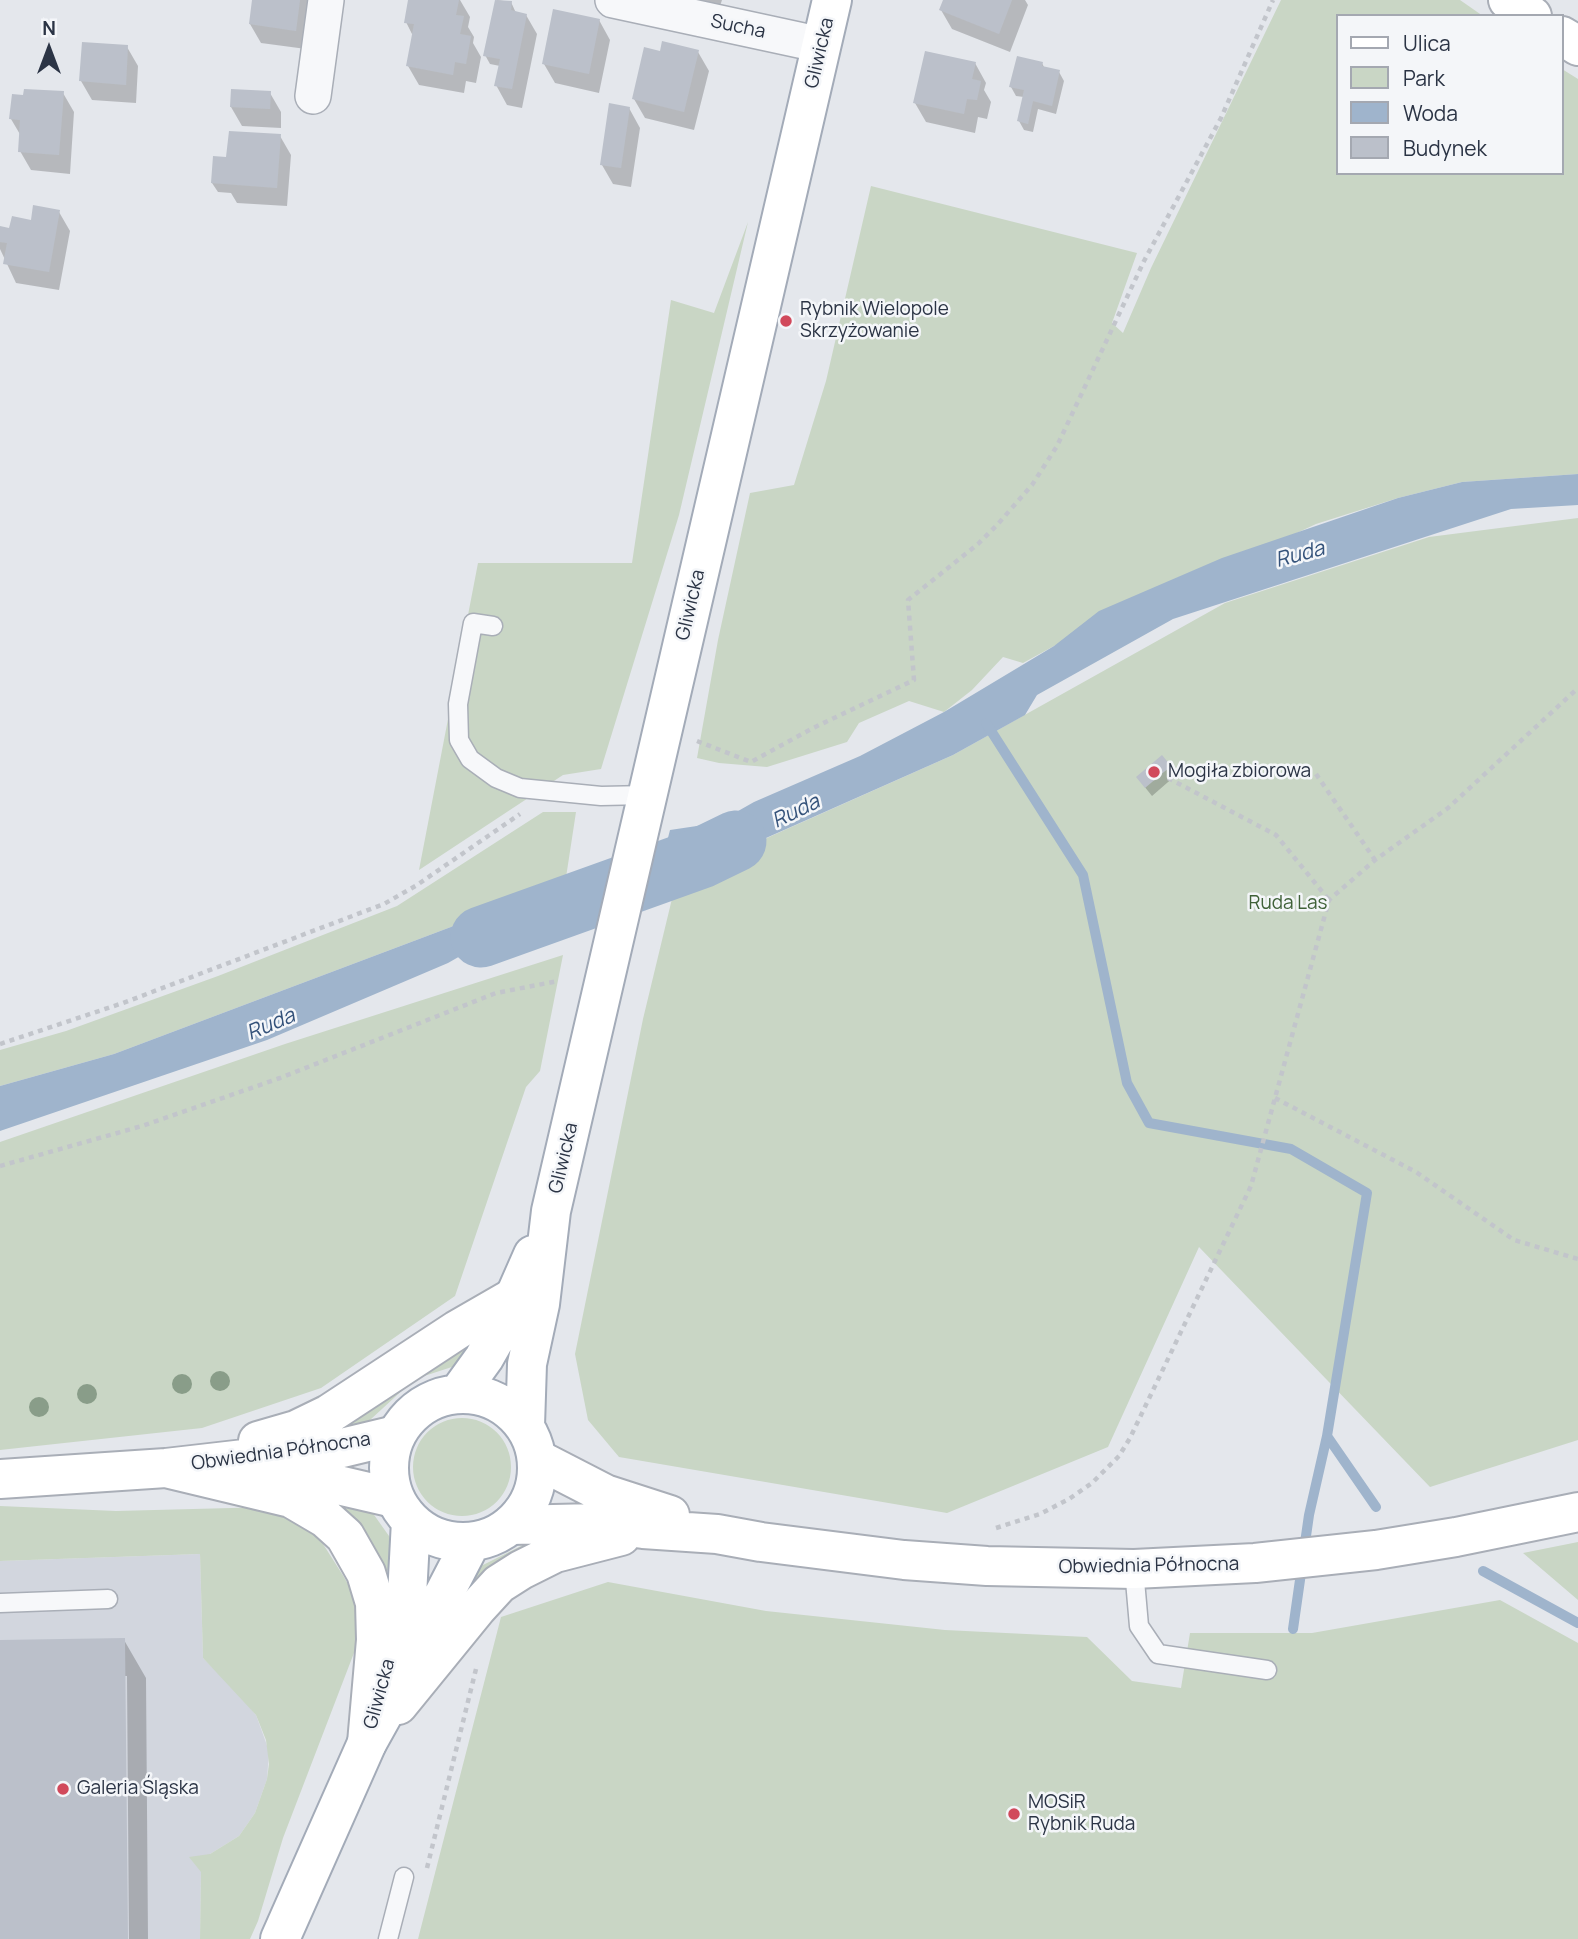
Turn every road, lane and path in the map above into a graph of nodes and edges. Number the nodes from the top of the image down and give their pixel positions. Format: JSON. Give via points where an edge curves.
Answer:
{"nodes":[{"id":1,"x":326,"y":0,"type":"edge"},
{"id":2,"x":613,"y":0,"type":"edge"},
{"id":3,"x":832,"y":0,"type":"edge"},
{"id":4,"x":1273,"y":0,"type":"edge"},
{"id":5,"x":1508,"y":0,"type":"edge"},
{"id":6,"x":1529,"y":14,"type":"edge"},
{"id":7,"x":822,"y":46,"type":"junction"},
{"id":8,"x":313,"y":96,"type":"dead end"},
{"id":9,"x":493,"y":626,"type":"dead end"},
{"id":10,"x":1578,"y":688,"type":"edge"},
{"id":11,"x":687,"y":737,"type":"dead end"},
{"id":12,"x":1316,"y":774,"type":"dead end"},
{"id":13,"x":1168,"y":778,"type":"dead end"},
{"id":14,"x":553,"y":792,"type":"junction"},
{"id":15,"x":647,"y":795,"type":"junction"},
{"id":16,"x":1375,"y":860,"type":"junction"},
{"id":17,"x":1329,"y":900,"type":"junction"},
{"id":18,"x":558,"y":981,"type":"dead end"},
{"id":19,"x":0,"y":1044,"type":"edge"},
{"id":20,"x":1275,"y":1098,"type":"junction"},
{"id":21,"x":0,"y":1166,"type":"edge"},
{"id":22,"x":551,"y":1210,"type":"junction"},
{"id":23,"x":1578,"y":1259,"type":"edge"},
{"id":24,"x":516,"y":1296,"type":"junction"},
{"id":25,"x":458,"y":1394,"type":"junction"},
{"id":26,"x":396,"y":1435,"type":"junction"},
{"id":27,"x":531,"y":1443,"type":"junction"},
{"id":28,"x":166,"y":1468,"type":"junction"},
{"id":29,"x":0,"y":1479,"type":"edge"},
{"id":30,"x":402,"y":1510,"type":"junction"},
{"id":31,"x":1578,"y":1512,"type":"edge"},
{"id":32,"x":510,"y":1525,"type":"junction"},
{"id":33,"x":643,"y":1530,"type":"junction"},
{"id":34,"x":987,"y":1531,"type":"dead end"},
{"id":35,"x":718,"y":1534,"type":"junction"},
{"id":36,"x":471,"y":1542,"type":"junction"},
{"id":37,"x":1134,"y":1569,"type":"junction"},
{"id":38,"x":108,"y":1599,"type":"dead end"},
{"id":39,"x":0,"y":1603,"type":"edge"},
{"id":40,"x":479,"y":1660,"type":"dead end"},
{"id":41,"x":1267,"y":1670,"type":"dead end"},
{"id":42,"x":367,"y":1743,"type":"junction"},
{"id":43,"x":425,"y":1876,"type":"dead end"},
{"id":44,"x":404,"y":1877,"type":"dead end"},
{"id":45,"x":280,"y":1939,"type":"edge"},
{"id":46,"x":388,"y":1939,"type":"edge"}],
"edges":[{"from":1,"to":8,"type":"street"},
{"from":2,"to":7,"type":"street","name":"Sucha"},
{"from":3,"to":7,"type":"main road","name":"Gliwicka"},
{"from":4,"to":11,"type":"path","via":[[1221,118],[1144,261],[1057,446],[1032,485],[978,544],[908,600],[914,680],[751,762]]},
{"from":5,"to":6,"type":"main road"},
{"from":7,"to":15,"type":"main road","name":"Gliwicka"},
{"from":9,"to":14,"type":"lane","via":[[473,623],[458,704],[459,740],[470,759],[496,778],[520,788]]},
{"from":10,"to":16,"type":"path","via":[[1448,808]]},
{"from":12,"to":16,"type":"path"},
{"from":13,"to":17,"type":"path","via":[[1276,835]]},
{"from":14,"to":15,"type":"lane"},
{"from":14,"to":19,"type":"path","via":[[384,904],[123,1003]]},
{"from":15,"to":22,"type":"main road","name":"Gliwicka"},
{"from":16,"to":17,"type":"path"},
{"from":17,"to":20,"type":"path"},
{"from":18,"to":21,"type":"path","via":[[496,993],[142,1126]]},
{"from":20,"to":23,"type":"path","via":[[1416,1172],[1514,1240]]},
{"from":20,"to":34,"type":"path","via":[[1251,1186],[1119,1456],[1069,1499]]},
{"from":22,"to":24,"type":"main road","name":"Gliwicka"},
{"from":22,"to":27,"type":"main road","name":"Gliwicka","via":[[540,1304],[527,1364]]},
{"from":24,"to":25,"type":"main road","name":"Gliwicka","via":[[484,1358]]},
{"from":24,"to":28,"type":"main road","via":[[329,1414],[296,1430]]},
{"from":25,"to":26,"type":"main road","via":[[424,1404]]},
{"from":25,"to":27,"type":"main road","via":[[483,1395],[510,1410]]},
{"from":26,"to":28,"type":"main road","name":"Obwiednia Północna","via":[[342,1448]]},
{"from":26,"to":30,"type":"main road","via":[[388,1472]]},
{"from":27,"to":32,"type":"main road","via":[[534,1490]]},
{"from":27,"to":35,"type":"main road","name":"Obwiednia Północna","via":[[605,1494]]},
{"from":28,"to":29,"type":"main road","name":"Obwiednia Północna"},
{"from":28,"to":30,"type":"main road","name":"Obwiednia Północna","via":[[338,1485]]},
{"from":28,"to":42,"type":"main road","via":[[291,1498],[345,1536],[366,1573],[375,1603]]},
{"from":30,"to":36,"type":"main road","via":[[432,1536]]},
{"from":30,"to":42,"type":"main road","name":"Gliwicka","via":[[408,1580]]},
{"from":31,"to":37,"type":"main road","name":"Obwiednia Północna","via":[[1456,1537],[1318,1557]]},
{"from":32,"to":33,"type":"main road","name":"Obwiednia Północna","via":[[576,1522]]},
{"from":32,"to":36,"type":"main road"},
{"from":33,"to":35,"type":"main road","name":"Obwiednia Północna"},
{"from":33,"to":42,"type":"main road","via":[[555,1553],[499,1584]]},
{"from":35,"to":37,"type":"main road","name":"Obwiednia Północna","via":[[904,1560]]},
{"from":36,"to":42,"type":"main road","name":"Gliwicka"},
{"from":37,"to":41,"type":"lane","via":[[1139,1626],[1158,1654]]},
{"from":38,"to":39,"type":"lane"},
{"from":40,"to":43,"type":"path"},
{"from":42,"to":45,"type":"main road","name":"Gliwicka"},
{"from":44,"to":46,"type":"lane"}]}
